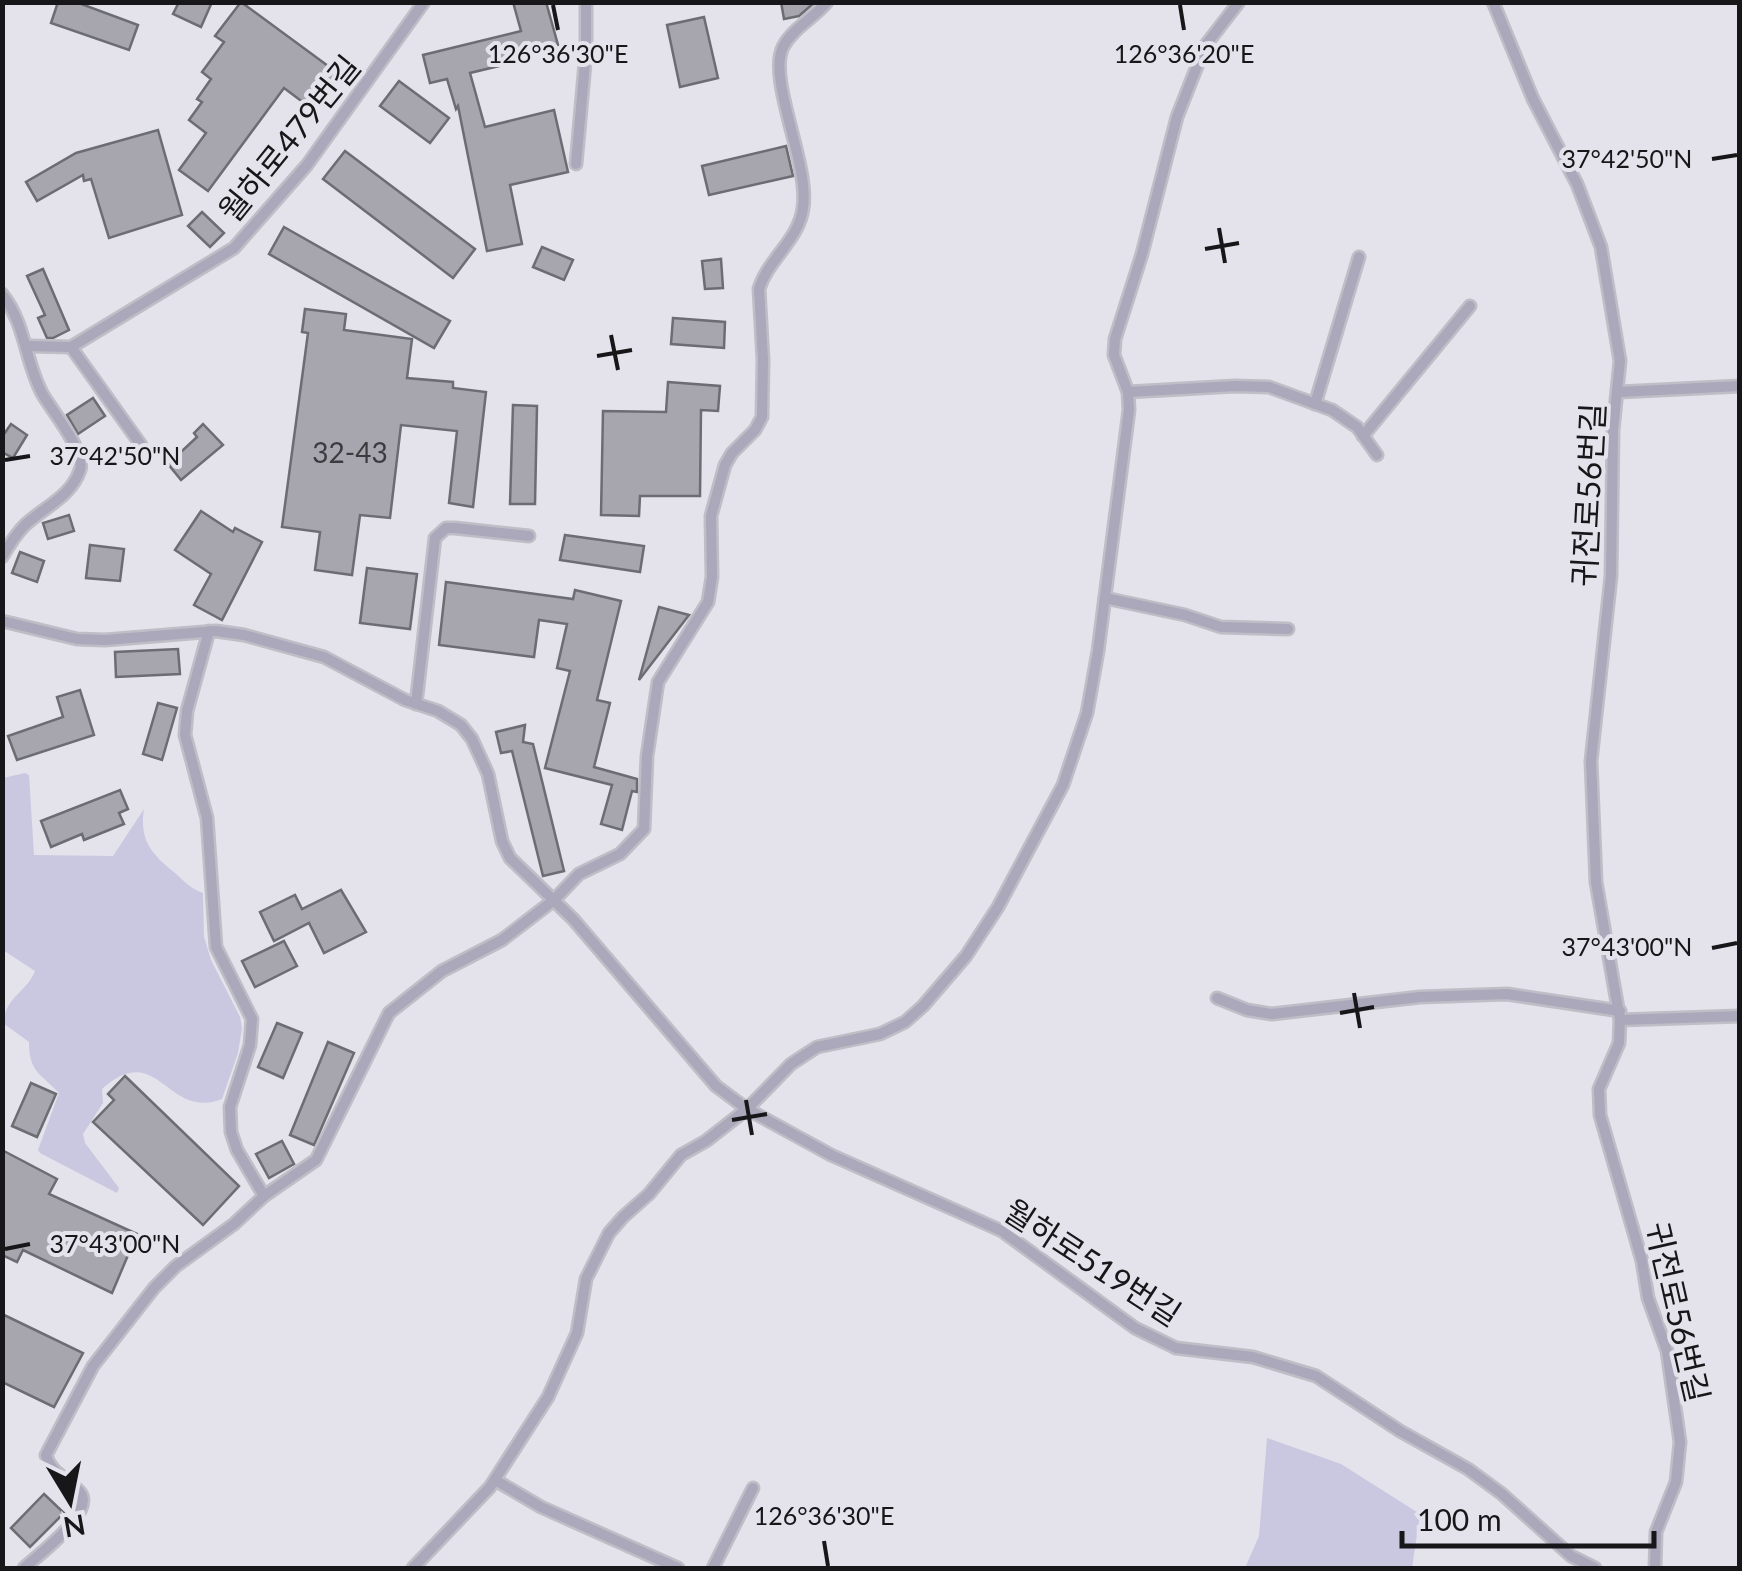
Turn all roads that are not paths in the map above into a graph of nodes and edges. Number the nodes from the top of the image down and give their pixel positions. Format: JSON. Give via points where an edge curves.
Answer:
{"nodes":[{"id":1,"x":424,"y":2,"type":"edge"},
{"id":2,"x":586,"y":2,"type":"edge"},
{"id":3,"x":827,"y":2,"type":"edge"},
{"id":4,"x":1239,"y":2,"type":"edge"},
{"id":5,"x":1492,"y":2,"type":"edge"},
{"id":6,"x":576,"y":164,"type":"dead end"},
{"id":7,"x":1359,"y":256,"type":"dead end"},
{"id":8,"x":2,"y":294,"type":"edge"},
{"id":9,"x":1470,"y":306,"type":"dead end"},
{"id":10,"x":28,"y":346,"type":"junction"},
{"id":11,"x":70,"y":347,"type":"junction"},
{"id":12,"x":1740,"y":386,"type":"edge"},
{"id":13,"x":1128,"y":392,"type":"junction"},
{"id":14,"x":1620,"y":392,"type":"junction"},
{"id":15,"x":1315,"y":404,"type":"junction"},
{"id":16,"x":1363,"y":436,"type":"junction"},
{"id":17,"x":141,"y":445,"type":"dead end"},
{"id":18,"x":1377,"y":455,"type":"dead end"},
{"id":19,"x":530,"y":536,"type":"dead end"},
{"id":20,"x":2,"y":556,"type":"edge"},
{"id":21,"x":1106,"y":598,"type":"junction"},
{"id":22,"x":2,"y":622,"type":"edge"},
{"id":23,"x":1288,"y":629,"type":"dead end"},
{"id":24,"x":209,"y":631,"type":"junction"},
{"id":25,"x":416,"y":704,"type":"junction"},
{"id":26,"x":554,"y":900,"type":"junction"},
{"id":27,"x":1217,"y":998,"type":"dead end"},
{"id":28,"x":1620,"y":1016,"type":"junction"},
{"id":29,"x":1740,"y":1016,"type":"edge"},
{"id":30,"x":747,"y":1108,"type":"junction"},
{"id":31,"x":264,"y":1196,"type":"junction"},
{"id":32,"x":495,"y":1480,"type":"junction"},
{"id":33,"x":753,"y":1488,"type":"dead end"},
{"id":34,"x":24,"y":1568,"type":"edge"},
{"id":35,"x":413,"y":1568,"type":"edge"},
{"id":36,"x":678,"y":1568,"type":"edge"},
{"id":37,"x":713,"y":1568,"type":"edge"},
{"id":38,"x":1596,"y":1568,"type":"edge"},
{"id":39,"x":1655,"y":1568,"type":"edge"}],
"edges":[{"from":1,"to":11,"type":"lane","name":"월하로479번길","via":[[307,165],[234,248]]},
{"from":2,"to":6,"type":"lane"},
{"from":3,"to":26,"type":"lane","via":[[780,56],[804,206],[759,289],[762,417],[725,465],[711,516],[708,602],[658,682],[644,829]]},
{"from":4,"to":13,"type":"lane","via":[[1205,46],[1177,117],[1116,338],[1114,355]]},
{"from":5,"to":14,"type":"lane","name":"귀전로56번길","via":[[1601,247]]},
{"from":7,"to":15,"type":"lane"},
{"from":8,"to":10,"type":"lane"},
{"from":9,"to":16,"type":"lane"},
{"from":10,"to":11,"type":"lane"},
{"from":10,"to":20,"type":"lane","via":[[40,389],[82,465],[59,500],[25,525]]},
{"from":11,"to":17,"type":"lane"},
{"from":12,"to":14,"type":"lane"},
{"from":13,"to":15,"type":"lane","via":[[1269,388]]},
{"from":13,"to":21,"type":"lane"},
{"from":14,"to":28,"type":"lane","name":"귀전로56번길","via":[[1613,430],[1611,576],[1591,760],[1596,882]]},
{"from":15,"to":16,"type":"lane"},
{"from":16,"to":18,"type":"lane"},
{"from":19,"to":25,"type":"lane","via":[[446,528],[435,538]]},
{"from":21,"to":23,"type":"lane","via":[[1221,627]]},
{"from":21,"to":30,"type":"lane","via":[[1087,713],[1063,786],[966,956],[905,1022],[817,1048]]},
{"from":22,"to":24,"type":"lane","name":"월하로519번길","via":[[77,639]]},
{"from":24,"to":25,"type":"lane","name":"월하로519번길","via":[[324,656]]},
{"from":24,"to":31,"type":"lane","via":[[185,735],[207,818],[216,947],[252,1019],[230,1107],[231,1132]]},
{"from":25,"to":26,"type":"lane","name":"월하로519번길","via":[[461,725],[472,739],[510,858]]},
{"from":26,"to":30,"type":"lane","name":"월하로519번길","via":[[698,1067]]},
{"from":26,"to":31,"type":"lane","via":[[388,1013],[316,1160]]},
{"from":27,"to":28,"type":"lane","via":[[1272,1014],[1508,994]]},
{"from":28,"to":29,"type":"lane"},
{"from":28,"to":39,"type":"lane","name":"귀전로56번길","via":[[1619,1044],[1599,1089],[1600,1116],[1667,1351],[1680,1442],[1676,1482],[1656,1532]]},
{"from":30,"to":32,"type":"lane","via":[[680,1156],[609,1233],[586,1280],[578,1333],[556,1381]]},
{"from":30,"to":38,"type":"lane","name":"월하로519번길","via":[[830,1154],[1002,1231],[1156,1340],[1253,1356],[1316,1376],[1468,1469],[1571,1556]]},
{"from":31,"to":34,"type":"lane","via":[[176,1266],[108,1342],[46,1455],[48,1465],[79,1490],[84,1506]]},
{"from":32,"to":35,"type":"lane"},
{"from":32,"to":36,"type":"lane","via":[[540,1508]]},
{"from":33,"to":37,"type":"lane"}]}
